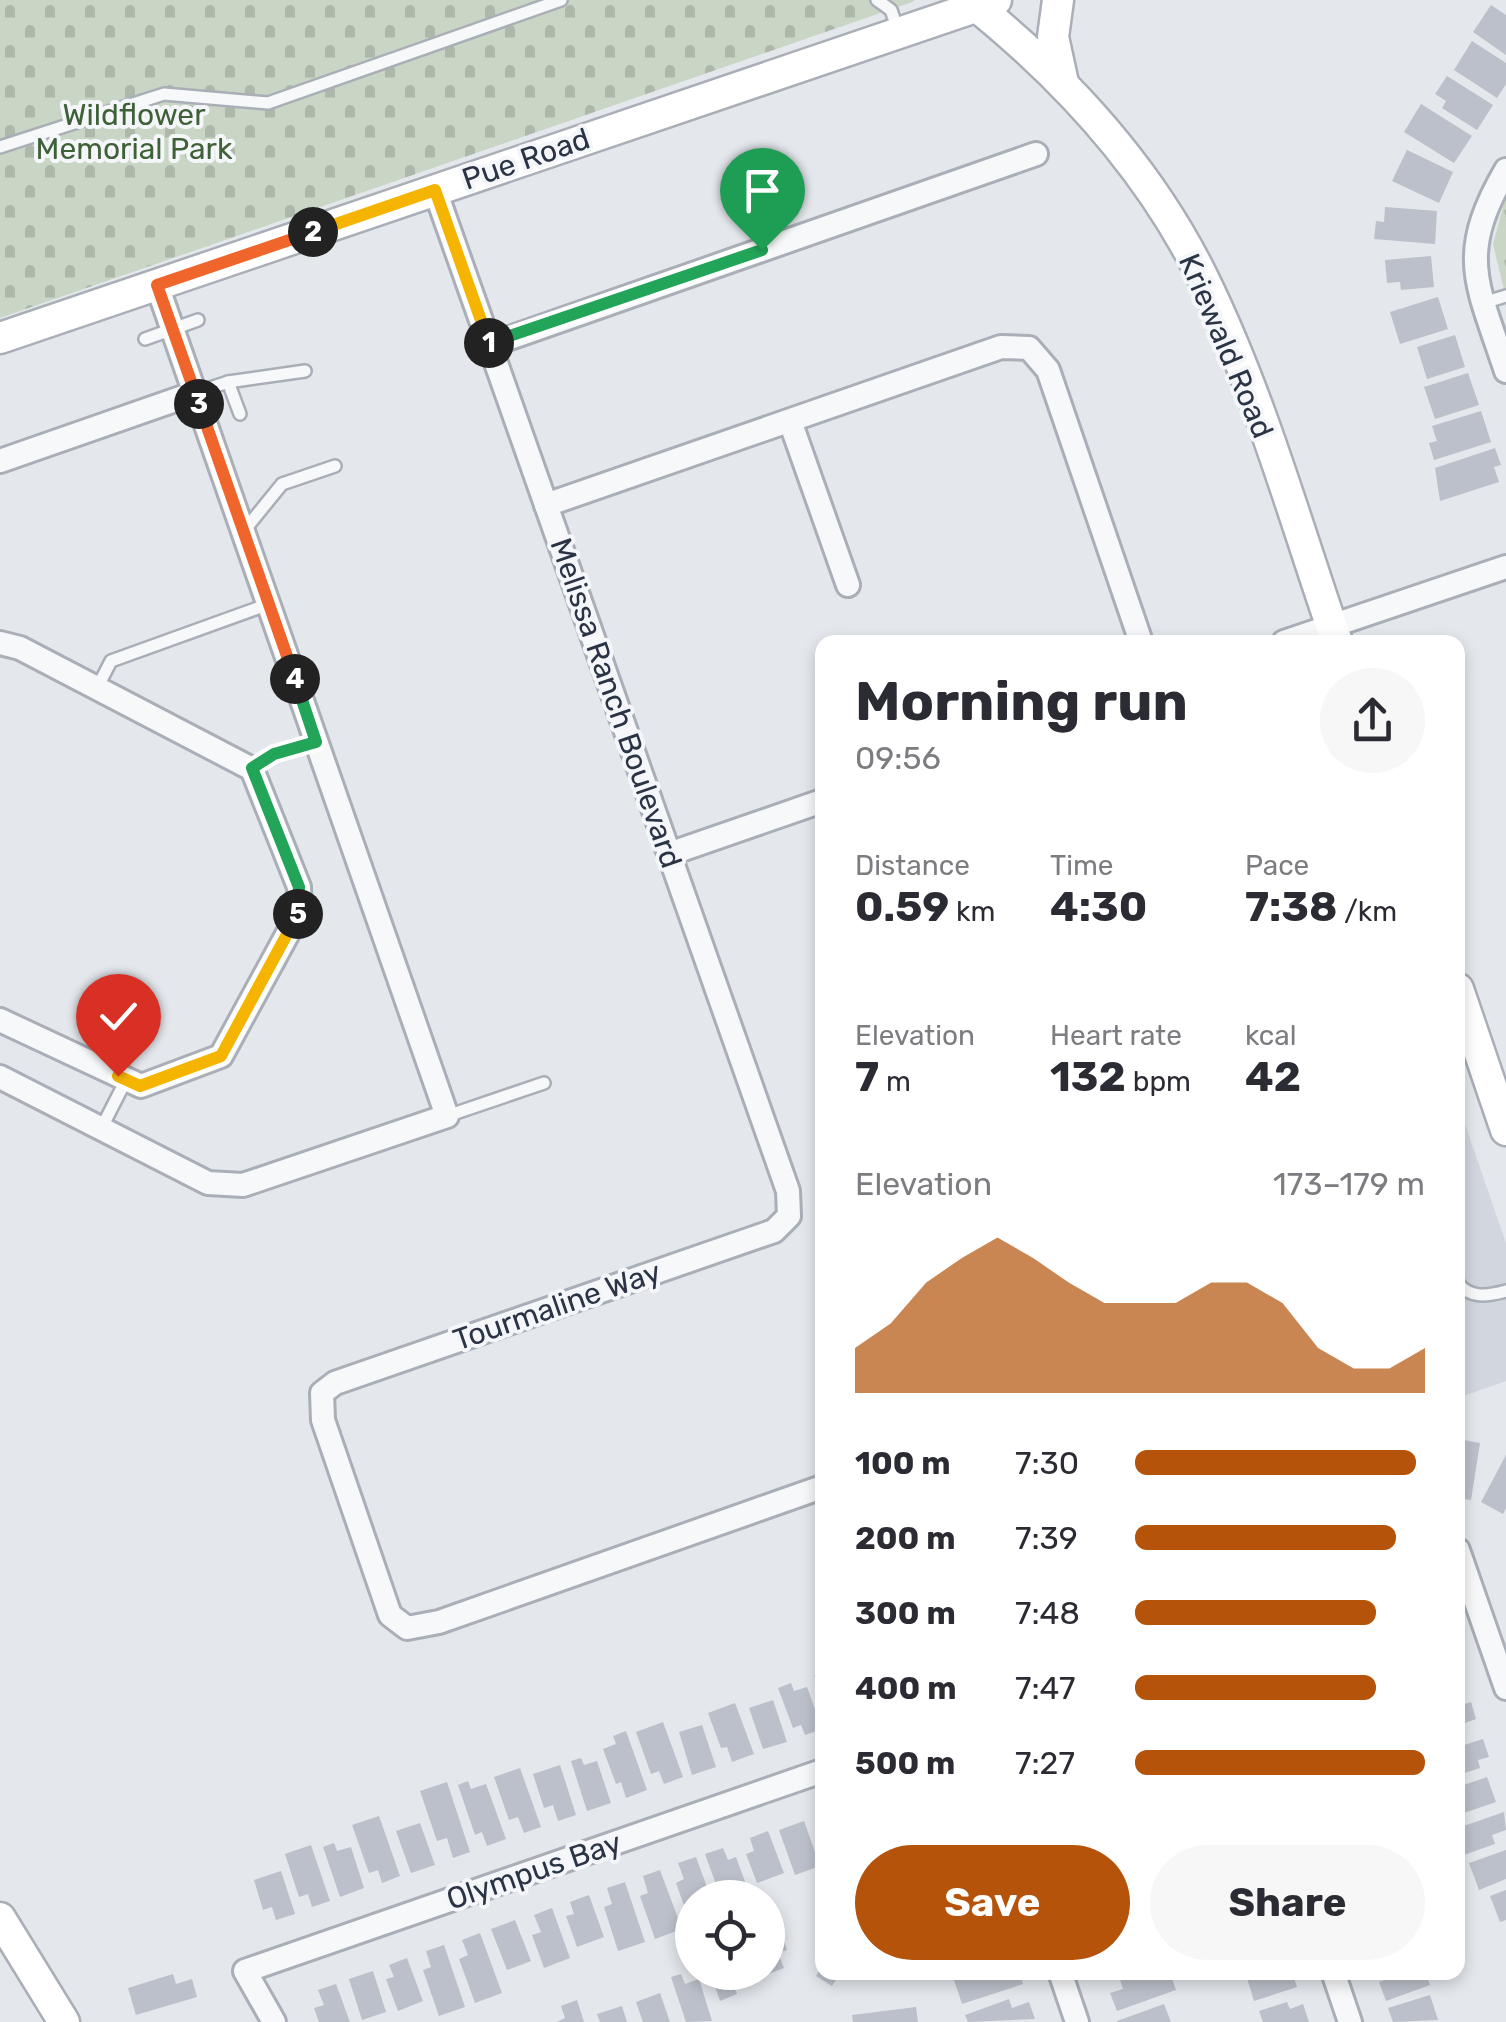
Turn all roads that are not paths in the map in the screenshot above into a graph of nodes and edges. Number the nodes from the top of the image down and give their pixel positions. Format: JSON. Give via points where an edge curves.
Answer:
{"nodes":[{"id":1,"x":562,"y":0,"type":"edge"},
{"id":2,"x":876,"y":0,"type":"edge"},
{"id":3,"x":1058,"y":0,"type":"edge"},
{"id":4,"x":981,"y":2,"type":"edge"},
{"id":5,"x":900,"y":33,"type":"junction"},
{"id":6,"x":1064,"y":84,"type":"junction"},
{"id":7,"x":0,"y":147,"type":"edge"},
{"id":8,"x":1036,"y":154,"type":"dead end"},
{"id":9,"x":1506,"y":170,"type":"edge"},
{"id":10,"x":435,"y":190,"type":"junction"},
{"id":11,"x":157,"y":285,"type":"junction"},
{"id":12,"x":1495,"y":299,"type":"edge"},
{"id":13,"x":198,"y":320,"type":"dead end"},
{"id":14,"x":172,"y":329,"type":"junction"},
{"id":15,"x":0,"y":338,"type":"edge"},
{"id":16,"x":145,"y":339,"type":"dead end"},
{"id":17,"x":490,"y":345,"type":"junction"},
{"id":18,"x":1506,"y":371,"type":"edge"},
{"id":19,"x":306,"y":372,"type":"dead end"},
{"id":20,"x":228,"y":382,"type":"junction"},
{"id":21,"x":195,"y":393,"type":"junction"},
{"id":22,"x":240,"y":414,"type":"dead end"},
{"id":23,"x":790,"y":421,"type":"junction"},
{"id":24,"x":0,"y":461,"type":"edge"},
{"id":25,"x":336,"y":466,"type":"dead end"},
{"id":26,"x":546,"y":506,"type":"junction"},
{"id":27,"x":243,"y":532,"type":"junction"},
{"id":28,"x":1506,"y":567,"type":"edge"},
{"id":29,"x":848,"y":584,"type":"dead end"},
{"id":30,"x":268,"y":604,"type":"junction"},
{"id":31,"x":1335,"y":634,"type":"edge"},
{"id":32,"x":1139,"y":635,"type":"edge"},
{"id":33,"x":0,"y":643,"type":"edge"},
{"id":34,"x":96,"y":688,"type":"junction"},
{"id":35,"x":316,"y":742,"type":"junction"},
{"id":36,"x":252,"y":768,"type":"junction"},
{"id":37,"x":815,"y":803,"type":"edge"},
{"id":38,"x":670,"y":854,"type":"junction"},
{"id":39,"x":1465,"y":1010,"type":"edge"},
{"id":40,"x":0,"y":1020,"type":"edge"},
{"id":41,"x":0,"y":1077,"type":"edge"},
{"id":42,"x":126,"y":1080,"type":"junction"},
{"id":43,"x":544,"y":1083,"type":"dead end"},
{"id":44,"x":447,"y":1116,"type":"junction"},
{"id":45,"x":101,"y":1129,"type":"junction"},
{"id":46,"x":1506,"y":1130,"type":"edge"},
{"id":47,"x":789,"y":1216,"type":"joint"},
{"id":48,"x":1465,"y":1291,"type":"edge"},
{"id":49,"x":1506,"y":1291,"type":"edge"},
{"id":50,"x":815,"y":1489,"type":"edge"},
{"id":51,"x":1465,"y":1570,"type":"edge"},
{"id":52,"x":1506,"y":1688,"type":"edge"},
{"id":53,"x":815,"y":1773,"type":"edge"},
{"id":54,"x":0,"y":1918,"type":"edge"},
{"id":55,"x":1063,"y":1980,"type":"edge"},
{"id":56,"x":1336,"y":1980,"type":"edge"},
{"id":57,"x":64,"y":2022,"type":"edge"},
{"id":58,"x":274,"y":2022,"type":"edge"},
{"id":59,"x":1077,"y":2022,"type":"edge"},
{"id":60,"x":1350,"y":2022,"type":"edge"}],
"edges":[{"from":1,"to":7,"type":"lane","via":[[268,103],[164,94]]},
{"from":2,"to":5,"type":"lane","via":[[892,10]]},
{"from":3,"to":6,"type":"street","via":[[1053,37]]},
{"from":4,"to":5,"type":"street","name":"Pue Road"},
{"from":4,"to":6,"type":"street","name":"Kriewald Road"},
{"from":5,"to":10,"type":"street","name":"Pue Road"},
{"from":6,"to":31,"type":"street","name":"Kriewald Road","via":[[1157,201],[1202,276]]},
{"from":8,"to":17,"type":"street"},
{"from":9,"to":12,"type":"street","via":[[1482,210],[1473,272]]},
{"from":10,"to":11,"type":"street","name":"Pue Road"},
{"from":10,"to":17,"type":"street","name":"Melissa Ranch Boulevard"},
{"from":11,"to":14,"type":"street"},
{"from":11,"to":15,"type":"street","name":"Pue Road"},
{"from":12,"to":18,"type":"street"},
{"from":13,"to":14,"type":"lane"},
{"from":14,"to":16,"type":"lane"},
{"from":14,"to":21,"type":"street"},
{"from":17,"to":26,"type":"street","name":"Melissa Ranch Boulevard"},
{"from":19,"to":20,"type":"lane"},
{"from":20,"to":21,"type":"lane"},
{"from":20,"to":22,"type":"lane"},
{"from":21,"to":24,"type":"street"},
{"from":21,"to":27,"type":"street"},
{"from":23,"to":26,"type":"street"},
{"from":23,"to":29,"type":"street"},
{"from":23,"to":32,"type":"street","via":[[1001,347],[1029,348],[1048,370]]},
{"from":25,"to":27,"type":"lane","via":[[282,484]]},
{"from":26,"to":38,"type":"street","name":"Melissa Ranch Boulevard"},
{"from":27,"to":30,"type":"street"},
{"from":28,"to":31,"type":"street"},
{"from":30,"to":34,"type":"lane","via":[[111,662]]},
{"from":30,"to":35,"type":"street"},
{"from":33,"to":34,"type":"street"},
{"from":34,"to":36,"type":"street"},
{"from":35,"to":36,"type":"lane"},
{"from":35,"to":44,"type":"street"},
{"from":36,"to":42,"type":"street","via":[[299,887],[300,911],[221,1056],[140,1086]]},
{"from":37,"to":38,"type":"street"},
{"from":38,"to":47,"type":"street","name":"Melissa Ranch Boulevard","via":[[788,1191]]},
{"from":39,"to":46,"type":"street"},
{"from":40,"to":42,"type":"street"},
{"from":41,"to":45,"type":"street"},
{"from":42,"to":45,"type":"lane"},
{"from":43,"to":44,"type":"lane"},
{"from":44,"to":45,"type":"street","via":[[243,1185],[208,1183]]},
{"from":47,"to":50,"type":"street","name":"Tourmaline Way","via":[[774,1231],[334,1383],[322,1393],[324,1420],[390,1615],[406,1628]]},
{"from":48,"to":49,"type":"lane","via":[[1487,1297]]},
{"from":51,"to":52,"type":"street"},
{"from":53,"to":58,"type":"street","name":"Olympus Bay","via":[[245,1971]]},
{"from":54,"to":57,"type":"street"},
{"from":55,"to":59,"type":"street"},
{"from":56,"to":60,"type":"street"}]}
